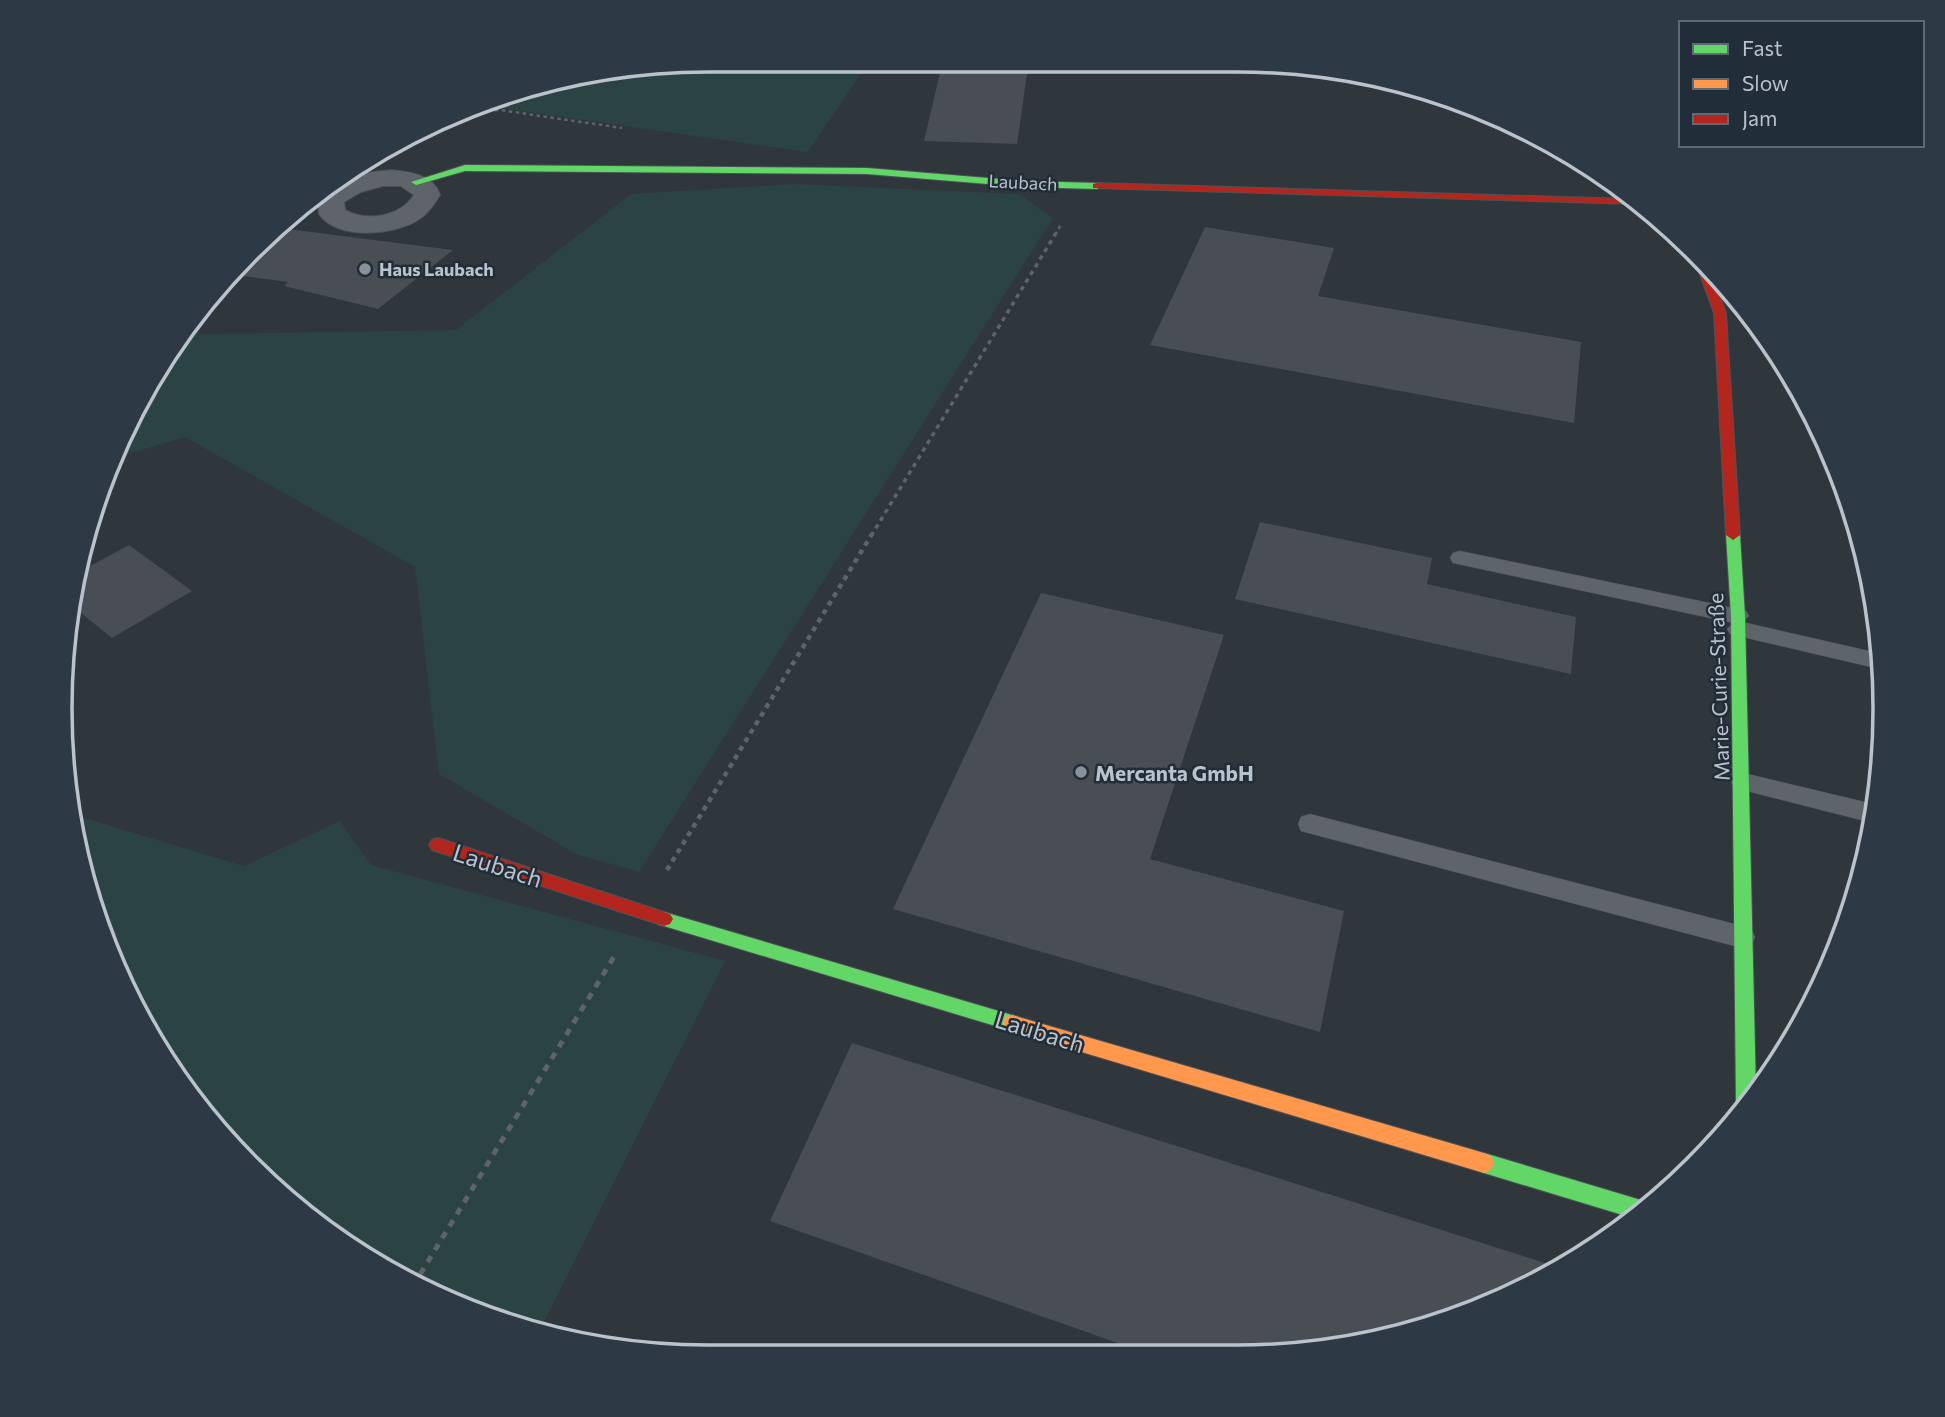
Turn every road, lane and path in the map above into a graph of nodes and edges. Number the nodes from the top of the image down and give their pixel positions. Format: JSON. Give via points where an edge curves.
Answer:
{"nodes":[{"id":1,"x":416,"y":182,"type":"dead end"},
{"id":2,"x":1622,"y":202,"type":"edge"},
{"id":3,"x":1063,"y":221,"type":"dead end"},
{"id":4,"x":1709,"y":282,"type":"edge"},
{"id":5,"x":1460,"y":558,"type":"dead end"},
{"id":6,"x":1738,"y":623,"type":"junction"},
{"id":7,"x":1871,"y":659,"type":"edge"},
{"id":8,"x":1743,"y":782,"type":"junction"},
{"id":9,"x":1865,"y":811,"type":"edge"},
{"id":10,"x":1310,"y":824,"type":"dead end"},
{"id":11,"x":438,"y":845,"type":"dead end"},
{"id":12,"x":641,"y":912,"type":"junction"},
{"id":13,"x":1742,"y":937,"type":"junction"},
{"id":14,"x":1746,"y":1091,"type":"edge"},
{"id":15,"x":1632,"y":1207,"type":"edge"},
{"id":16,"x":419,"y":1276,"type":"edge"}],
"edges":[{"from":1,"to":2,"type":"street","name":"Laubach","via":[[466,168],[867,171],[1025,184]]},
{"from":3,"to":12,"type":"path"},
{"from":4,"to":6,"type":"street","name":"Marie-Curie-Straße","via":[[1720,313]]},
{"from":5,"to":6,"type":"lane"},
{"from":6,"to":7,"type":"lane"},
{"from":6,"to":8,"type":"street","name":"Marie-Curie-Straße"},
{"from":8,"to":9,"type":"lane"},
{"from":8,"to":13,"type":"street","name":"Marie-Curie-Straße"},
{"from":10,"to":13,"type":"lane"},
{"from":11,"to":12,"type":"street","name":"Laubach"},
{"from":12,"to":15,"type":"street","name":"Laubach"},
{"from":12,"to":16,"type":"path"},
{"from":13,"to":14,"type":"street","name":"Marie-Curie-Straße"}]}
